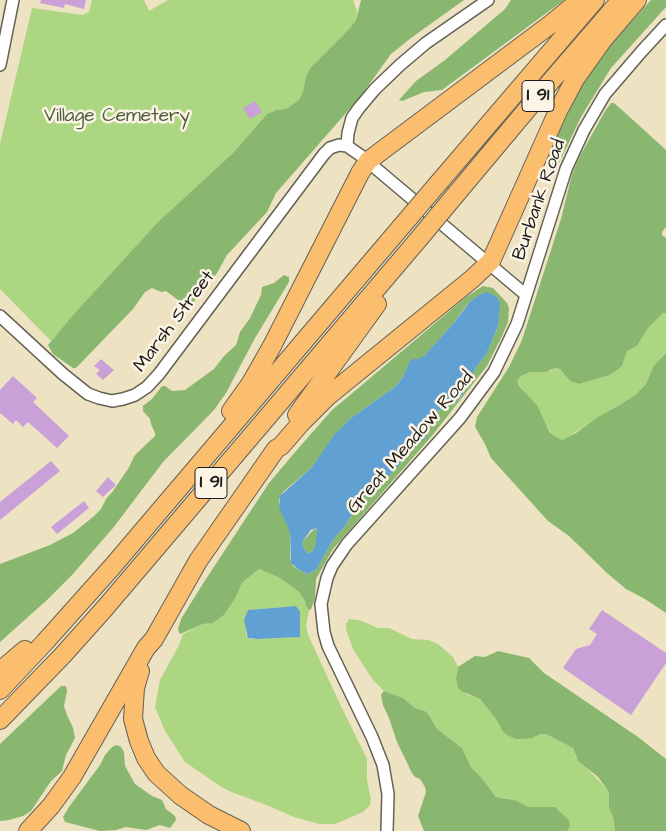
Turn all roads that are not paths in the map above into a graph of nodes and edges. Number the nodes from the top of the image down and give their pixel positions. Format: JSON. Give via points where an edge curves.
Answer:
{"nodes":[{"id":1,"x":13,"y":0,"type":"edge"},
{"id":2,"x":488,"y":0,"type":"edge"},
{"id":3,"x":580,"y":0,"type":"edge"},
{"id":4,"x":595,"y":0,"type":"edge"},
{"id":5,"x":621,"y":0,"type":"edge"},
{"id":6,"x":637,"y":0,"type":"edge"},
{"id":7,"x":666,"y":25,"type":"edge"},
{"id":8,"x":0,"y":65,"type":"edge"},
{"id":9,"x":347,"y":146,"type":"junction"},
{"id":10,"x":368,"y":161,"type":"junction"},
{"id":11,"x":398,"y":263,"type":"junction"},
{"id":12,"x":488,"y":264,"type":"junction"},
{"id":13,"x":526,"y":295,"type":"junction"},
{"id":14,"x":0,"y":316,"type":"edge"},
{"id":15,"x":215,"y":446,"type":"junction"},
{"id":16,"x":276,"y":449,"type":"junction"},
{"id":17,"x":60,"y":626,"type":"junction"},
{"id":18,"x":154,"y":639,"type":"junction"},
{"id":19,"x":0,"y":671,"type":"edge"},
{"id":20,"x":0,"y":690,"type":"edge"},
{"id":21,"x":0,"y":720,"type":"edge"},
{"id":22,"x":28,"y":831,"type":"edge"},
{"id":23,"x":241,"y":831,"type":"edge"},
{"id":24,"x":387,"y":831,"type":"edge"}],
"edges":[{"from":1,"to":8,"type":"street"},
{"from":2,"to":9,"type":"street","via":[[426,43],[375,89],[352,118]]},
{"from":3,"to":10,"type":"highway"},
{"from":4,"to":15,"type":"highway","number":"I 91","bridge":true},
{"from":5,"to":11,"type":"highway","number":"I 91","bridge":true},
{"from":6,"to":12,"type":"highway","via":[[575,79]]},
{"from":7,"to":13,"type":"street","name":"Burbank Road","via":[[605,94],[584,130],[566,169]]},
{"from":9,"to":10,"type":"street"},
{"from":9,"to":14,"type":"street","name":"Marsh Street","via":[[333,146],[324,154],[159,374],[136,395],[112,401],[88,394]]},
{"from":10,"to":12,"type":"street"},
{"from":10,"to":15,"type":"highway","via":[[272,346],[223,424]]},
{"from":11,"to":16,"type":"highway","via":[[380,301],[278,441]]},
{"from":11,"to":21,"type":"highway","number":"I 91","via":[[105,608]]},
{"from":12,"to":13,"type":"street"},
{"from":12,"to":16,"type":"highway","via":[[328,396]]},
{"from":13,"to":24,"type":"street","name":"Great Meadow Road","via":[[511,340],[484,387],[347,544],[332,566],[323,591],[322,618],[328,646],[383,765],[388,794]]},
{"from":15,"to":17,"type":"highway","number":"I 91"},
{"from":16,"to":18,"type":"highway","via":[[203,553]]},
{"from":17,"to":19,"type":"highway"},
{"from":17,"to":20,"type":"highway","number":"I 91"},
{"from":18,"to":22,"type":"highway","via":[[72,778]]},
{"from":18,"to":23,"type":"highway","via":[[138,678],[134,699],[134,726],[141,746],[156,773],[180,795]]}]}
